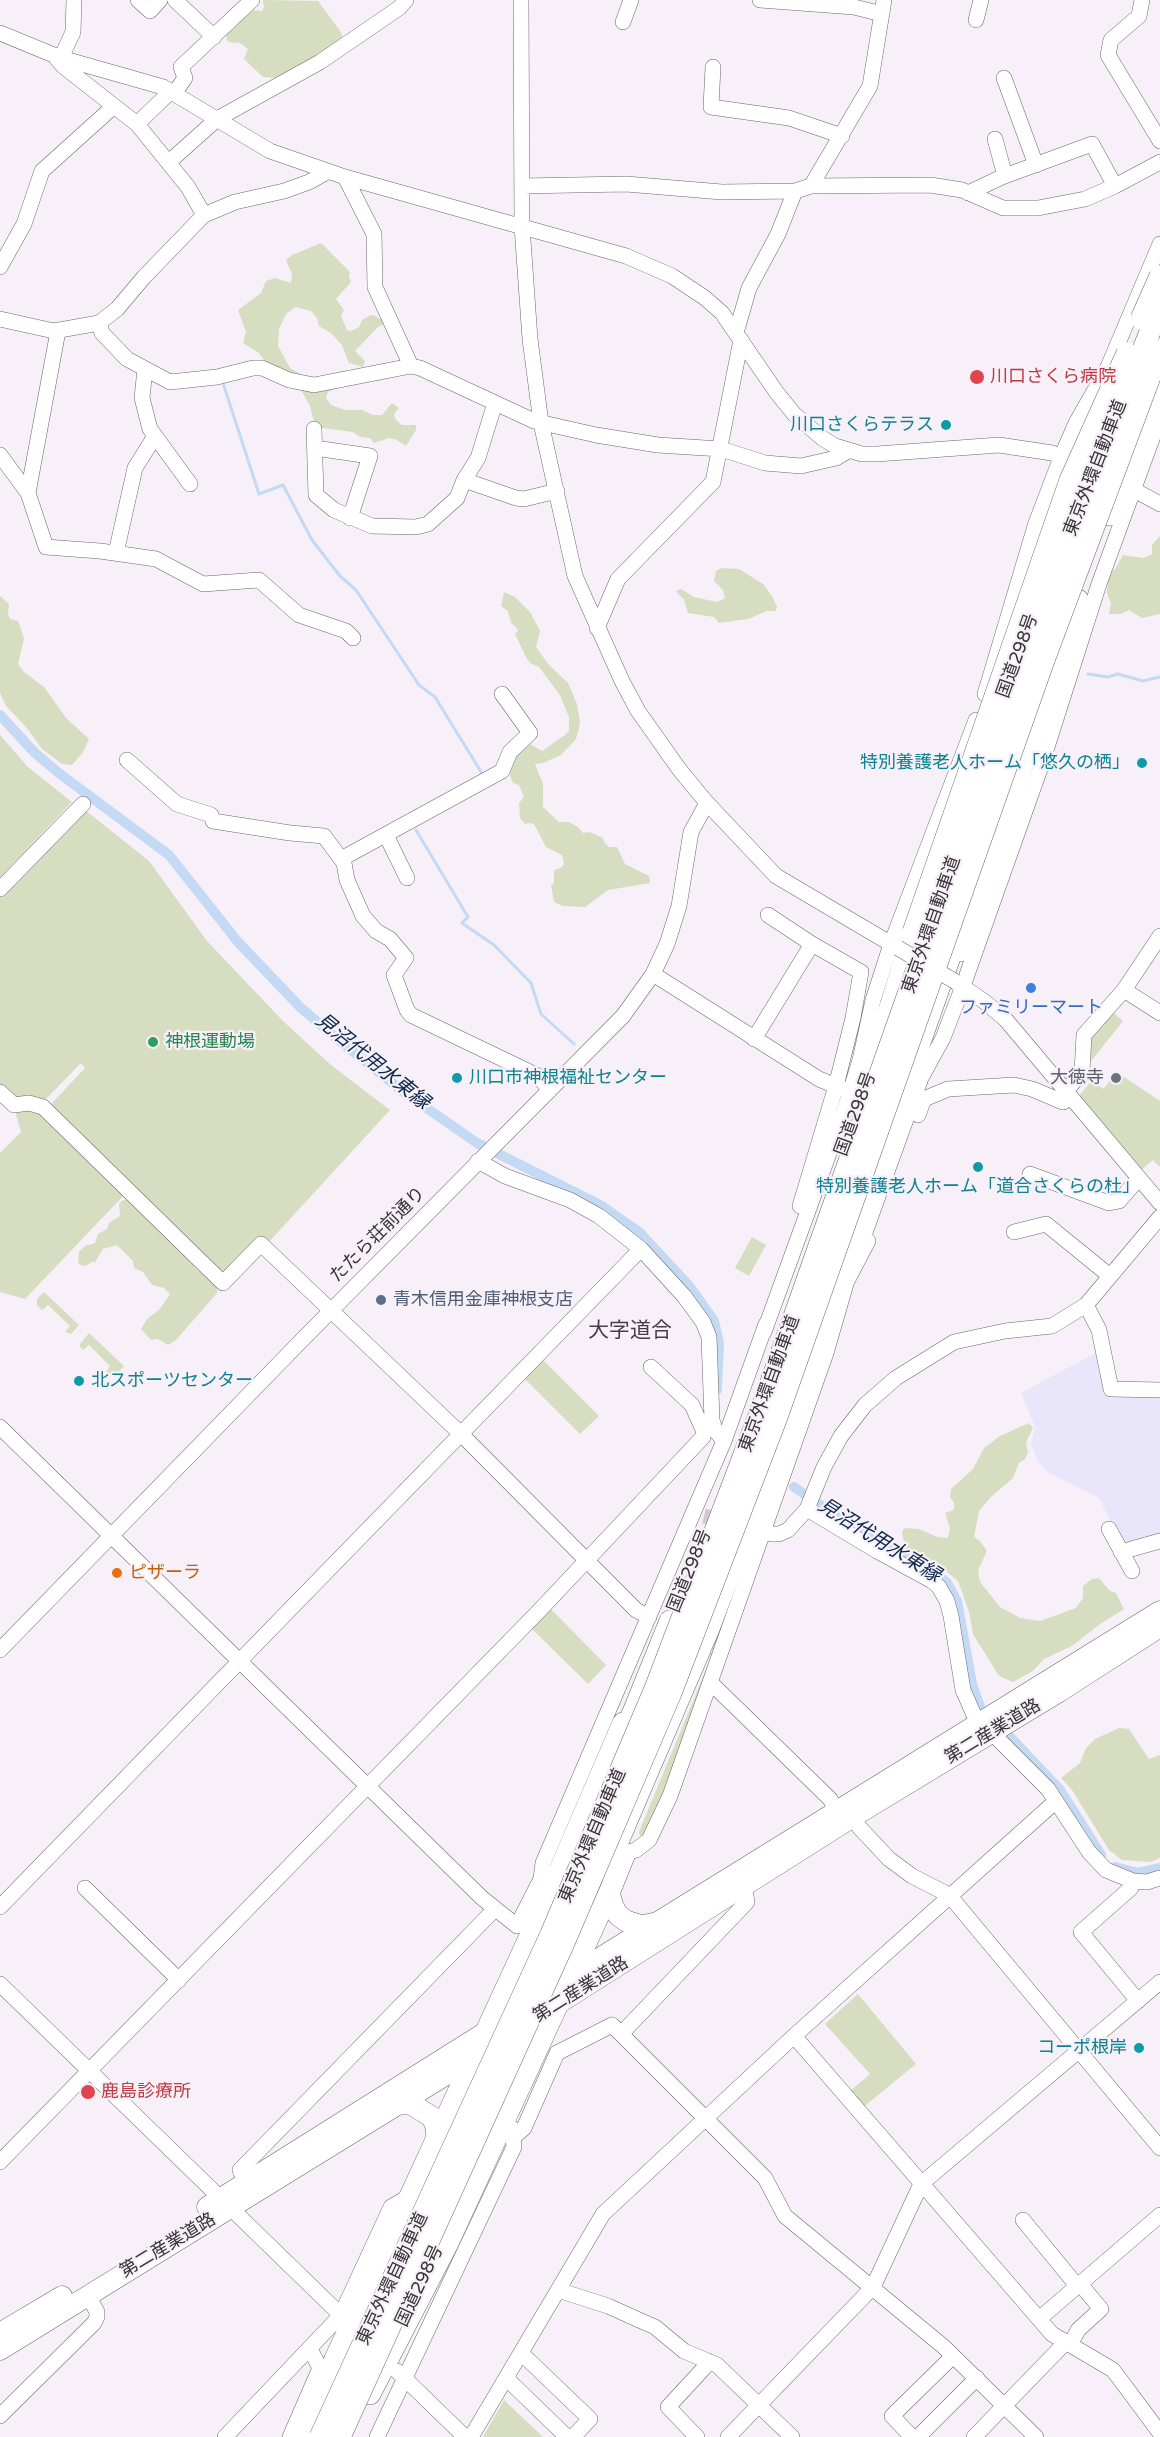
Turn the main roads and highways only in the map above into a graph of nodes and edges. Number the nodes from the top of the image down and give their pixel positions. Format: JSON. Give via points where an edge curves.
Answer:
{"nodes":[{"id":1,"x":1156,"y":271,"type":"edge"},
{"id":2,"x":1160,"y":289,"type":"edge"},
{"id":3,"x":1160,"y":306,"type":"edge"},
{"id":4,"x":1160,"y":350,"type":"edge"},
{"id":5,"x":1155,"y":381,"type":"edge"},
{"id":6,"x":870,"y":1072,"type":"junction"},
{"id":7,"x":916,"y":1095,"type":"junction"},
{"id":8,"x":1160,"y":1598,"type":"edge"},
{"id":9,"x":1160,"y":1611,"type":"edge"},
{"id":10,"x":671,"y":1617,"type":"junction"},
{"id":11,"x":1160,"y":1627,"type":"edge"},
{"id":12,"x":708,"y":1631,"type":"junction"},
{"id":13,"x":1160,"y":1640,"type":"edge"},
{"id":14,"x":1031,"y":1690,"type":"junction"},
{"id":15,"x":1059,"y":1692,"type":"junction"},
{"id":16,"x":987,"y":1727,"type":"junction"},
{"id":17,"x":845,"y":1814,"type":"junction"},
{"id":18,"x":609,"y":1893,"type":"junction"},
{"id":19,"x":583,"y":1921,"type":"dead end"},
{"id":20,"x":656,"y":1923,"type":"junction"},
{"id":21,"x":540,"y":1934,"type":"dead end"},
{"id":22,"x":571,"y":1976,"type":"junction"},
{"id":23,"x":559,"y":2003,"type":"junction"},
{"id":24,"x":486,"y":2032,"type":"junction"},
{"id":25,"x":474,"y":2058,"type":"junction"},
{"id":26,"x":399,"y":2104,"type":"junction"},
{"id":27,"x":488,"y":2135,"type":"dead end"},
{"id":28,"x":442,"y":2137,"type":"junction"},
{"id":29,"x":225,"y":2203,"type":"junction"},
{"id":30,"x":0,"y":2333,"type":"edge"},
{"id":31,"x":0,"y":2350,"type":"edge"},
{"id":32,"x":370,"y":2394,"type":"junction"},
{"id":33,"x":306,"y":2437,"type":"edge"},
{"id":34,"x":320,"y":2437,"type":"edge"},
{"id":35,"x":340,"y":2437,"type":"edge"},
{"id":36,"x":350,"y":2437,"type":"edge"}],
"edges":[{"from":1,"to":6,"type":"highway","bridge":true,"via":[[1070,480],[913,932]]},
{"from":2,"to":6,"type":"highway","name":"国道298号","via":[[1030,621]]},
{"from":3,"to":34,"type":"highway","name":"東京外環自動車道","bridge":true,"via":[[1066,547],[761,1410],[664,1666],[550,1936]]},
{"from":4,"to":5,"type":"highway","name":"東京外環自動車道","bridge":true},
{"from":5,"to":7,"type":"highway","bridge":true,"via":[[957,960]]},
{"from":5,"to":7,"type":"highway","name":"国道298号","via":[[1063,628]]},
{"from":5,"to":35,"type":"highway","name":"東京外環自動車道","bridge":true,"via":[[1042,663],[777,1417],[679,1672],[564,1943]]},
{"from":6,"to":10,"type":"highway","name":"国道298号","via":[[752,1406]]},
{"from":7,"to":12,"type":"highway","name":"国道298号"},
{"from":8,"to":14,"type":"main road","via":[[1064,1662]]},
{"from":9,"to":14,"type":"main road","name":"第二産業道路"},
{"from":10,"to":21,"type":"highway","name":"国道298号"},
{"from":10,"to":24,"type":"highway","via":[[544,1888]]},
{"from":11,"to":15,"type":"main road","name":"第二産業道路"},
{"from":12,"to":18,"type":"highway","via":[[687,1698]]},
{"from":12,"to":19,"type":"highway","name":"国道298号"},
{"from":13,"to":15,"type":"main road","via":[[1082,1685]]},
{"from":14,"to":16,"type":"main road","name":"第二産業道路"},
{"from":15,"to":16,"type":"main road","name":"第二産業道路"},
{"from":16,"to":17,"type":"main road","name":"第二産業道路"},
{"from":17,"to":20,"type":"main road","name":"第二産業道路"},
{"from":17,"to":23,"type":"main road","name":"第二産業道路","via":[[744,1886]]},
{"from":18,"to":20,"type":"highway","via":[[613,1906],[626,1921],[642,1926]]},
{"from":18,"to":22,"type":"highway"},
{"from":20,"to":22,"type":"main road","name":"第二産業道路"},
{"from":22,"to":23,"type":"highway"},
{"from":22,"to":24,"type":"main road","name":"第二産業道路"},
{"from":23,"to":25,"type":"main road","name":"第二産業道路"},
{"from":23,"to":32,"type":"highway","via":[[447,2245]]},
{"from":24,"to":25,"type":"highway"},
{"from":24,"to":29,"type":"main road","name":"第二産業道路","via":[[246,2182]]},
{"from":25,"to":26,"type":"main road","name":"第二産業道路"},
{"from":25,"to":28,"type":"highway"},
{"from":26,"to":28,"type":"highway","via":[[411,2104],[432,2117]]},
{"from":26,"to":29,"type":"main road","name":"第二産業道路"},
{"from":27,"to":32,"type":"highway","name":"国道298号"},
{"from":28,"to":33,"type":"highway"},
{"from":28,"to":33,"type":"highway","via":[[335,2359]]},
{"from":29,"to":30,"type":"main road","name":"第二産業道路"},
{"from":29,"to":31,"type":"main road","name":"第二産業道路"},
{"from":32,"to":36,"type":"highway","name":"国道298号"}]}
